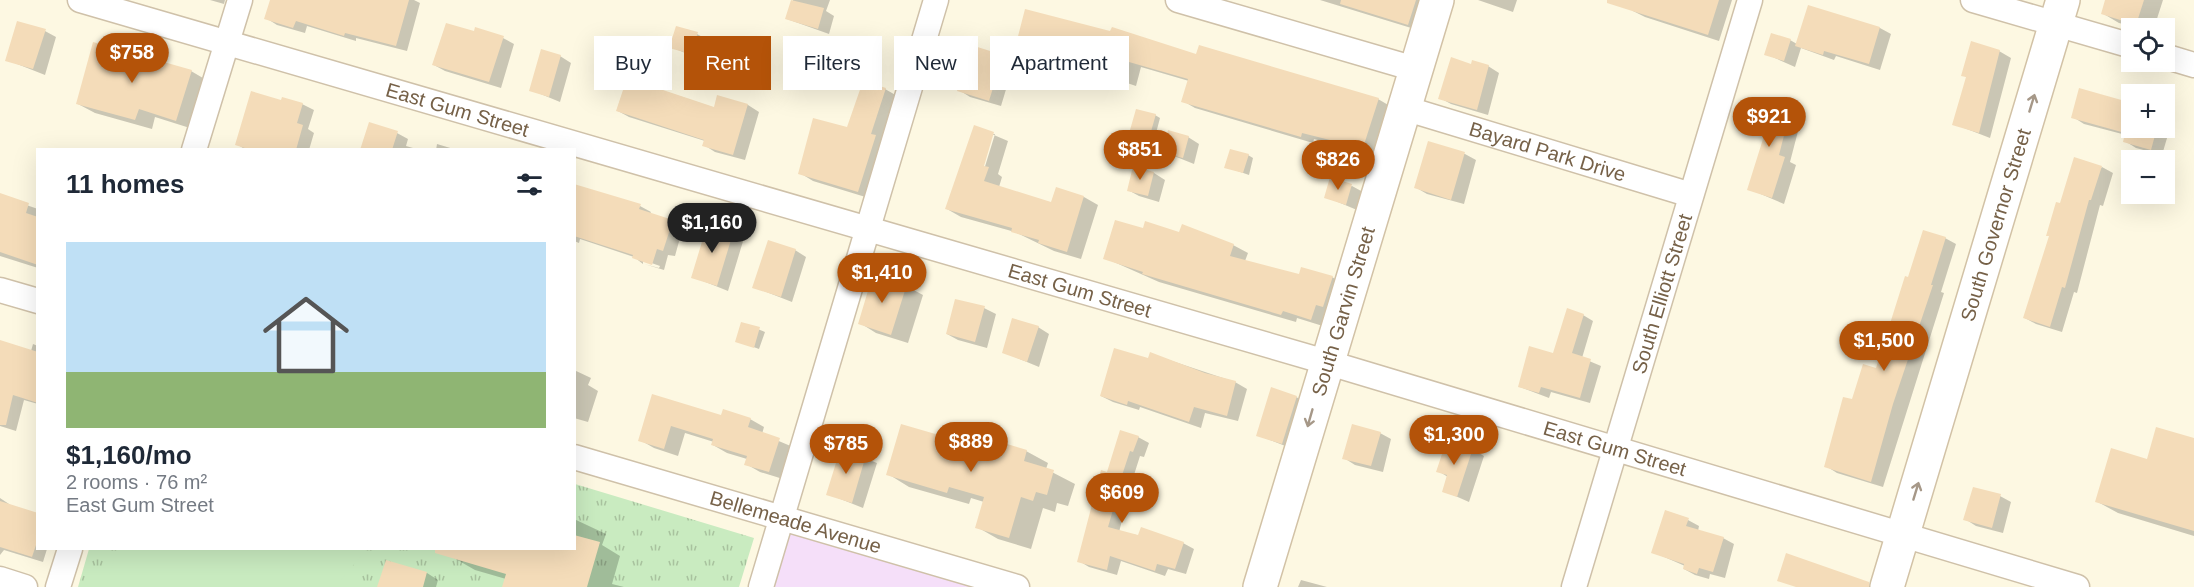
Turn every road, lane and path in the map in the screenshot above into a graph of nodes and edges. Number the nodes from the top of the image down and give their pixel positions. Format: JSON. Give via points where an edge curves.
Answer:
{"nodes":[{"id":1,"x":80,"y":0,"type":"edge"},
{"id":2,"x":240,"y":0,"type":"edge"},
{"id":3,"x":936,"y":0,"type":"edge"},
{"id":4,"x":1178,"y":0,"type":"edge"},
{"id":5,"x":1437,"y":0,"type":"edge"},
{"id":6,"x":1750,"y":0,"type":"edge"},
{"id":7,"x":1973,"y":0,"type":"edge"},
{"id":8,"x":2059,"y":12,"type":"edge"},
{"id":9,"x":2121,"y":41,"type":"edge"},
{"id":10,"x":227,"y":43,"type":"junction"},
{"id":11,"x":2175,"y":59,"type":"edge"},
{"id":12,"x":2194,"y":65,"type":"edge"},
{"id":13,"x":1415,"y":69,"type":"junction"},
{"id":14,"x":1404,"y":108,"type":"junction"},
{"id":15,"x":195,"y":148,"type":"edge"},
{"id":16,"x":1691,"y":195,"type":"junction"},
{"id":17,"x":867,"y":228,"type":"junction"},
{"id":18,"x":0,"y":290,"type":"edge"},
{"id":19,"x":36,"y":300,"type":"edge"},
{"id":20,"x":1326,"y":362,"type":"junction"},
{"id":21,"x":1615,"y":448,"type":"junction"},
{"id":22,"x":576,"y":459,"type":"edge"},
{"id":23,"x":782,"y":518,"type":"junction"},
{"id":24,"x":1903,"y":535,"type":"junction"},
{"id":25,"x":70,"y":550,"type":"edge"},
{"id":26,"x":0,"y":579,"type":"edge"},
{"id":27,"x":25,"y":587,"type":"edge"},
{"id":28,"x":58,"y":587,"type":"edge"},
{"id":29,"x":761,"y":587,"type":"edge"},
{"id":30,"x":1017,"y":587,"type":"edge"},
{"id":31,"x":1260,"y":587,"type":"edge"},
{"id":32,"x":1574,"y":587,"type":"edge"},
{"id":33,"x":1887,"y":587,"type":"edge"},
{"id":34,"x":2078,"y":587,"type":"edge"}],
"edges":[{"from":1,"to":10,"type":"street","name":"East Gum Street"},
{"from":2,"to":10,"type":"street"},
{"from":3,"to":17,"type":"street"},
{"from":4,"to":13,"type":"street"},
{"from":5,"to":13,"type":"street","name":"South Garvin Street"},
{"from":6,"to":16,"type":"street","name":"South Elliott Street"},
{"from":7,"to":8,"type":"street"},
{"from":8,"to":9,"type":"street"},
{"from":24,"to":8,"type":"street","name":"South Governor Street","one_way":true},
{"from":10,"to":15,"type":"street"},
{"from":10,"to":17,"type":"street","name":"East Gum Street"},
{"from":11,"to":12,"type":"street"},
{"from":13,"to":14,"type":"street","name":"South Garvin Street"},
{"from":14,"to":16,"type":"street","name":"Bayard Park Drive"},
{"from":14,"to":20,"type":"street","name":"South Garvin Street"},
{"from":16,"to":21,"type":"street","name":"South Elliott Street"},
{"from":17,"to":20,"type":"street","name":"East Gum Street"},
{"from":17,"to":23,"type":"street"},
{"from":18,"to":19,"type":"street"},
{"from":20,"to":21,"type":"street","name":"East Gum Street"},
{"from":20,"to":31,"type":"street","name":"South Garvin Street","one_way":true},
{"from":21,"to":24,"type":"street","name":"East Gum Street"},
{"from":21,"to":32,"type":"street","name":"South Elliott Street"},
{"from":22,"to":23,"type":"street","name":"Bellemeade Avenue"},
{"from":23,"to":29,"type":"street"},
{"from":23,"to":30,"type":"street","name":"Bellemeade Avenue"},
{"from":24,"to":33,"type":"street","name":"South Governor Street"},
{"from":24,"to":34,"type":"street","name":"East Gum Street"},
{"from":25,"to":28,"type":"street"},
{"from":26,"to":27,"type":"street"}]}
